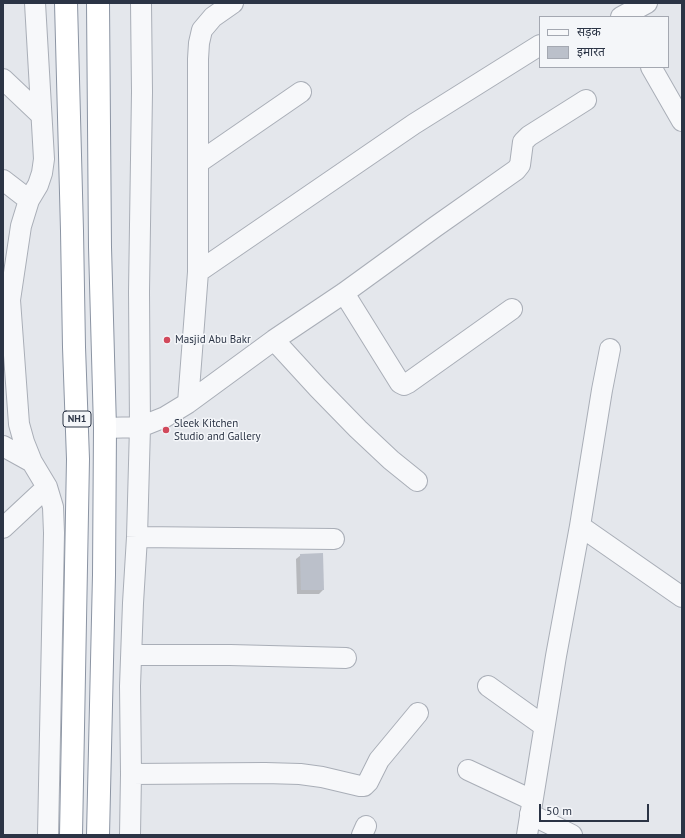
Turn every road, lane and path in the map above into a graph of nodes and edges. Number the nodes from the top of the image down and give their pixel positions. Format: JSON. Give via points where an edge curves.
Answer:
{"nodes":[{"id":1,"x":35,"y":3,"type":"edge"},
{"id":2,"x":66,"y":3,"type":"edge"},
{"id":3,"x":98,"y":3,"type":"edge"},
{"id":4,"x":141,"y":3,"type":"edge"},
{"id":5,"x":233,"y":3,"type":"edge"},
{"id":6,"x":613,"y":3,"type":"edge"},
{"id":7,"x":646,"y":3,"type":"edge"},
{"id":8,"x":620,"y":16,"type":"edge"},
{"id":9,"x":623,"y":16,"type":"edge"},
{"id":10,"x":539,"y":46,"type":"edge"},
{"id":11,"x":652,"y":68,"type":"edge"},
{"id":12,"x":3,"y":79,"type":"edge"},
{"id":13,"x":301,"y":92,"type":"dead end"},
{"id":14,"x":586,"y":100,"type":"dead end"},
{"id":15,"x":41,"y":115,"type":"junction"},
{"id":16,"x":682,"y":121,"type":"edge"},
{"id":17,"x":198,"y":163,"type":"junction"},
{"id":18,"x":3,"y":180,"type":"edge"},
{"id":19,"x":29,"y":200,"type":"junction"},
{"id":20,"x":198,"y":272,"type":"junction"},
{"id":21,"x":344,"y":293,"type":"junction"},
{"id":22,"x":6,"y":298,"type":"edge"},
{"id":23,"x":512,"y":309,"type":"dead end"},
{"id":24,"x":274,"y":340,"type":"junction"},
{"id":25,"x":610,"y":349,"type":"dead end"},
{"id":26,"x":188,"y":403,"type":"junction"},
{"id":27,"x":140,"y":427,"type":"junction"},
{"id":28,"x":105,"y":428,"type":"junction"},
{"id":29,"x":3,"y":446,"type":"edge"},
{"id":30,"x":32,"y":462,"type":"junction"},
{"id":31,"x":417,"y":481,"type":"dead end"},
{"id":32,"x":47,"y":487,"type":"junction"},
{"id":33,"x":580,"y":526,"type":"junction"},
{"id":34,"x":3,"y":528,"type":"edge"},
{"id":35,"x":137,"y":537,"type":"junction"},
{"id":36,"x":334,"y":539,"type":"dead end"},
{"id":37,"x":682,"y":597,"type":"edge"},
{"id":38,"x":132,"y":655,"type":"junction"},
{"id":39,"x":346,"y":658,"type":"dead end"},
{"id":40,"x":488,"y":686,"type":"dead end"},
{"id":41,"x":418,"y":713,"type":"dead end"},
{"id":42,"x":544,"y":726,"type":"junction"},
{"id":43,"x":468,"y":770,"type":"dead end"},
{"id":44,"x":131,"y":774,"type":"junction"},
{"id":45,"x":531,"y":807,"type":"junction"},
{"id":46,"x":48,"y":835,"type":"edge"},
{"id":47,"x":71,"y":835,"type":"edge"},
{"id":48,"x":98,"y":835,"type":"edge"},
{"id":49,"x":130,"y":835,"type":"edge"},
{"id":50,"x":526,"y":835,"type":"edge"},
{"id":51,"x":572,"y":835,"type":"edge"}],
"edges":[{"from":1,"to":15,"type":"street"},
{"from":2,"to":47,"type":"highway","number":"NH1","via":[[78,458]]},
{"from":3,"to":28,"type":"highway","number":"NH1","via":[[100,247]]},
{"from":4,"to":27,"type":"street"},
{"from":5,"to":17,"type":"street","via":[[213,16],[202,30],[198,59]]},
{"from":6,"to":8,"type":"street"},
{"from":7,"to":9,"type":"street"},
{"from":10,"to":20,"type":"street","via":[[414,124]]},
{"from":11,"to":16,"type":"street"},
{"from":12,"to":15,"type":"street"},
{"from":13,"to":17,"type":"street"},
{"from":14,"to":21,"type":"street","via":[[528,136],[523,142],[520,165],[516,170]]},
{"from":15,"to":19,"type":"street","via":[[44,159],[38,185]]},
{"from":17,"to":20,"type":"street"},
{"from":18,"to":19,"type":"street"},
{"from":19,"to":22,"type":"street"},
{"from":20,"to":26,"type":"street"},
{"from":21,"to":23,"type":"street","via":[[400,383],[404,385]]},
{"from":21,"to":24,"type":"street"},
{"from":22,"to":30,"type":"street","via":[[19,424]]},
{"from":24,"to":26,"type":"street"},
{"from":24,"to":31,"type":"street","via":[[358,429]]},
{"from":25,"to":33,"type":"street"},
{"from":26,"to":27,"type":"street","via":[[165,417]]},
{"from":27,"to":28,"type":"street"},
{"from":27,"to":35,"type":"street"},
{"from":28,"to":48,"type":"highway","number":"NH1"},
{"from":29,"to":30,"type":"street"},
{"from":30,"to":32,"type":"street"},
{"from":32,"to":34,"type":"street"},
{"from":32,"to":46,"type":"street","via":[[53,507],[54,533]]},
{"from":33,"to":37,"type":"street"},
{"from":33,"to":42,"type":"street"},
{"from":35,"to":36,"type":"street"},
{"from":35,"to":38,"type":"street"},
{"from":38,"to":39,"type":"street"},
{"from":38,"to":44,"type":"street"},
{"from":40,"to":42,"type":"street"},
{"from":41,"to":44,"type":"street","via":[[379,760],[364,786],[300,774]]},
{"from":42,"to":45,"type":"street"},
{"from":43,"to":45,"type":"street"},
{"from":44,"to":49,"type":"street"},
{"from":45,"to":50,"type":"street"},
{"from":45,"to":51,"type":"street"}]}
